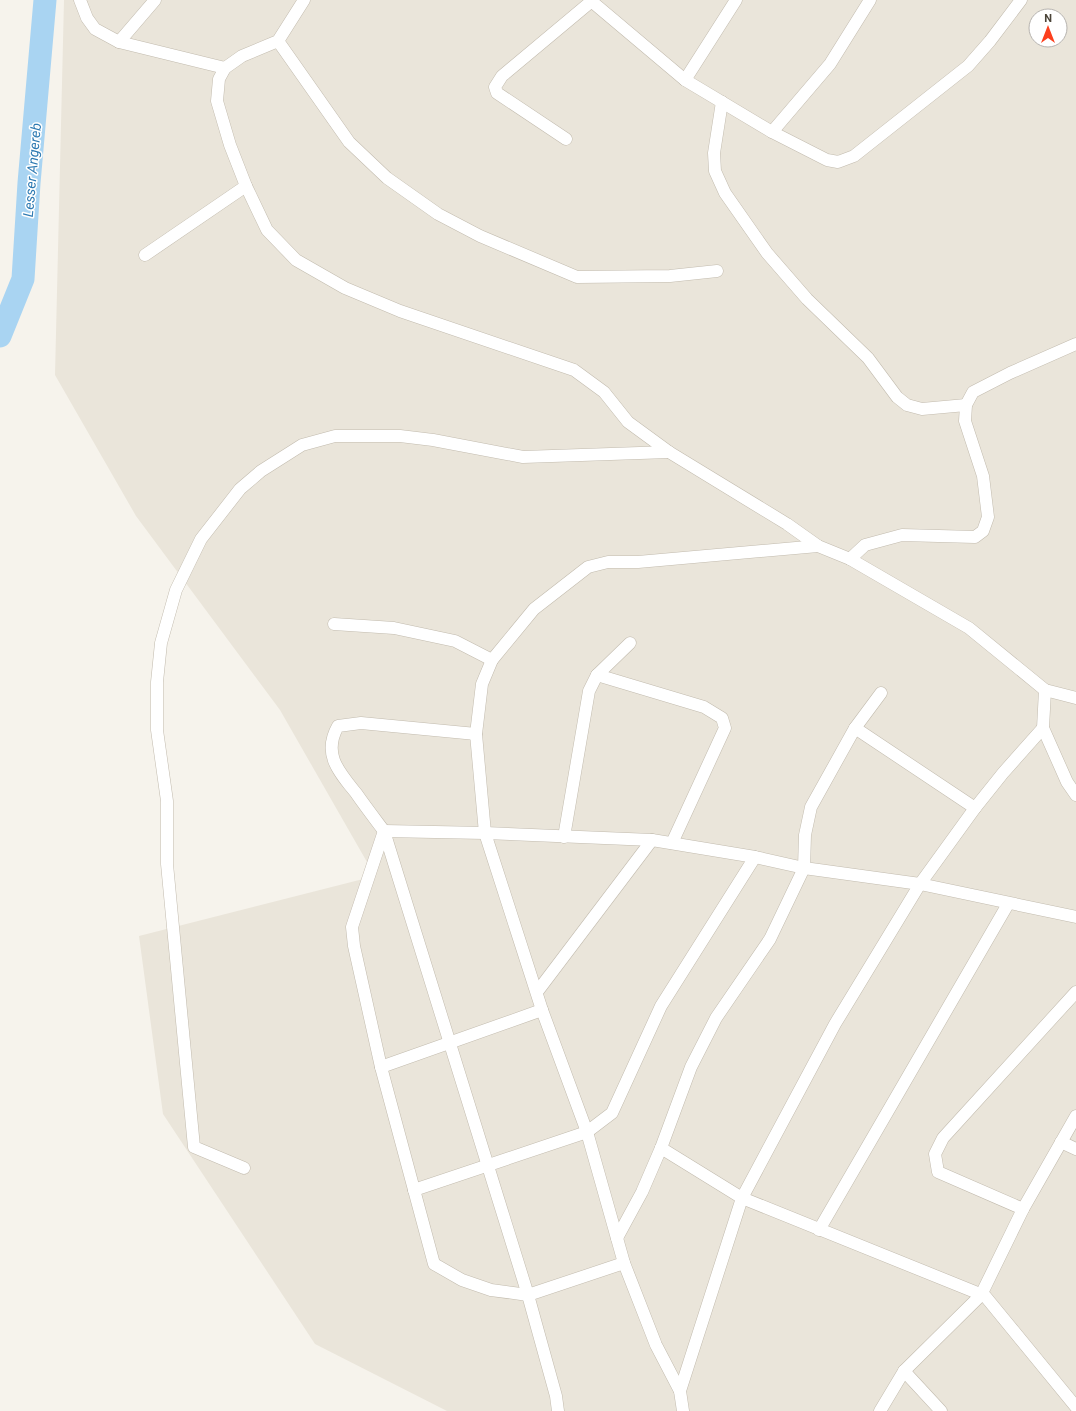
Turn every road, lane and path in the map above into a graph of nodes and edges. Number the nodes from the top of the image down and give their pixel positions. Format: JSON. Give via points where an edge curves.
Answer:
{"nodes":[{"id":1,"x":80,"y":0,"type":"edge"},
{"id":2,"x":155,"y":0,"type":"edge"},
{"id":3,"x":304,"y":0,"type":"edge"},
{"id":4,"x":736,"y":0,"type":"edge"},
{"id":5,"x":870,"y":0,"type":"edge"},
{"id":6,"x":1021,"y":0,"type":"edge"},
{"id":7,"x":592,"y":1,"type":"edge"},
{"id":8,"x":278,"y":41,"type":"junction"},
{"id":9,"x":119,"y":42,"type":"junction"},
{"id":10,"x":225,"y":68,"type":"junction"},
{"id":11,"x":685,"y":80,"type":"junction"},
{"id":12,"x":722,"y":102,"type":"junction"},
{"id":13,"x":772,"y":132,"type":"junction"},
{"id":14,"x":566,"y":139,"type":"dead end"},
{"id":15,"x":246,"y":186,"type":"junction"},
{"id":16,"x":145,"y":255,"type":"dead end"},
{"id":17,"x":717,"y":271,"type":"dead end"},
{"id":18,"x":1076,"y":344,"type":"edge"},
{"id":19,"x":966,"y":405,"type":"junction"},
{"id":20,"x":669,"y":452,"type":"junction"},
{"id":21,"x":818,"y":546,"type":"junction"},
{"id":22,"x":850,"y":559,"type":"junction"},
{"id":23,"x":334,"y":624,"type":"dead end"},
{"id":24,"x":630,"y":643,"type":"dead end"},
{"id":25,"x":492,"y":660,"type":"junction"},
{"id":26,"x":598,"y":676,"type":"junction"},
{"id":27,"x":1045,"y":690,"type":"junction"},
{"id":28,"x":881,"y":693,"type":"dead end"},
{"id":29,"x":1076,"y":698,"type":"edge"},
{"id":30,"x":855,"y":728,"type":"junction"},
{"id":31,"x":1043,"y":728,"type":"junction"},
{"id":32,"x":476,"y":734,"type":"junction"},
{"id":33,"x":1076,"y":794,"type":"edge"},
{"id":34,"x":975,"y":808,"type":"junction"},
{"id":35,"x":384,"y":831,"type":"junction"},
{"id":36,"x":484,"y":833,"type":"junction"},
{"id":37,"x":564,"y":837,"type":"junction"},
{"id":38,"x":652,"y":840,"type":"junction"},
{"id":39,"x":672,"y":843,"type":"junction"},
{"id":40,"x":755,"y":857,"type":"junction"},
{"id":41,"x":804,"y":868,"type":"junction"},
{"id":42,"x":920,"y":884,"type":"junction"},
{"id":43,"x":1008,"y":904,"type":"junction"},
{"id":44,"x":1076,"y":917,"type":"edge"},
{"id":45,"x":537,"y":992,"type":"junction"},
{"id":46,"x":1076,"y":992,"type":"edge"},
{"id":47,"x":542,"y":1010,"type":"junction"},
{"id":48,"x":450,"y":1043,"type":"junction"},
{"id":49,"x":381,"y":1067,"type":"junction"},
{"id":50,"x":1076,"y":1116,"type":"edge"},
{"id":51,"x":587,"y":1132,"type":"junction"},
{"id":52,"x":1061,"y":1142,"type":"junction"},
{"id":53,"x":661,"y":1148,"type":"junction"},
{"id":54,"x":1076,"y":1149,"type":"edge"},
{"id":55,"x":488,"y":1165,"type":"junction"},
{"id":56,"x":244,"y":1168,"type":"dead end"},
{"id":57,"x":414,"y":1190,"type":"junction"},
{"id":58,"x":742,"y":1198,"type":"junction"},
{"id":59,"x":1023,"y":1209,"type":"junction"},
{"id":60,"x":819,"y":1230,"type":"junction"},
{"id":61,"x":617,"y":1238,"type":"junction"},
{"id":62,"x":624,"y":1263,"type":"junction"},
{"id":63,"x":528,"y":1295,"type":"junction"},
{"id":64,"x":981,"y":1295,"type":"junction"},
{"id":65,"x":904,"y":1371,"type":"junction"},
{"id":66,"x":680,"y":1391,"type":"junction"},
{"id":67,"x":1076,"y":1407,"type":"edge"},
{"id":68,"x":558,"y":1411,"type":"edge"},
{"id":69,"x":683,"y":1411,"type":"edge"},
{"id":70,"x":880,"y":1411,"type":"edge"},
{"id":71,"x":941,"y":1411,"type":"edge"}],
"edges":[{"from":1,"to":9,"type":"street","via":[[87,18],[95,29]]},
{"from":2,"to":9,"type":"street"},
{"from":3,"to":8,"type":"street"},
{"from":4,"to":11,"type":"street"},
{"from":5,"to":13,"type":"street","via":[[830,64]]},
{"from":6,"to":13,"type":"street","via":[[968,66],[848,159],[838,162],[827,160]]},
{"from":7,"to":11,"type":"street"},
{"from":7,"to":14,"type":"street","via":[[502,76],[495,87],[497,93]]},
{"from":8,"to":10,"type":"street","via":[[242,56]]},
{"from":8,"to":17,"type":"street","via":[[349,142],[387,178],[438,214],[480,236],[577,276],[670,276]]},
{"from":9,"to":10,"type":"street"},
{"from":10,"to":15,"type":"street","via":[[219,79],[217,101]]},
{"from":11,"to":12,"type":"street"},
{"from":12,"to":13,"type":"street"},
{"from":12,"to":19,"type":"street","via":[[714,153],[715,171],[725,193],[768,253],[807,299],[868,358],[896,397],[907,405],[922,409]]},
{"from":15,"to":16,"type":"street"},
{"from":15,"to":20,"type":"street","via":[[267,230],[296,260],[345,288],[400,311],[574,370],[604,392],[628,422]]},
{"from":18,"to":19,"type":"street","via":[[972,392]]},
{"from":19,"to":22,"type":"street","via":[[965,421],[983,476],[988,517],[983,531],[975,537],[902,535],[865,545]]},
{"from":20,"to":21,"type":"street","via":[[787,524]]},
{"from":20,"to":56,"type":"street","via":[[523,457],[400,436],[335,436],[302,445],[261,471],[240,489],[201,539],[176,590],[161,643],[157,682],[157,730],[167,802],[167,864],[194,1147]]},
{"from":21,"to":22,"type":"street"},
{"from":21,"to":25,"type":"street","via":[[638,562],[608,562],[588,567],[534,609]]},
{"from":22,"to":27,"type":"street","via":[[969,628]]},
{"from":23,"to":25,"type":"street","via":[[394,628],[455,641]]},
{"from":24,"to":26,"type":"street"},
{"from":25,"to":32,"type":"street","via":[[482,684]]},
{"from":26,"to":37,"type":"street","via":[[589,691]]},
{"from":26,"to":39,"type":"street","via":[[704,708],[722,718],[725,728]]},
{"from":27,"to":29,"type":"street"},
{"from":27,"to":31,"type":"street"},
{"from":28,"to":30,"type":"street"},
{"from":30,"to":34,"type":"street"},
{"from":30,"to":41,"type":"street","via":[[811,807],[805,835]]},
{"from":31,"to":33,"type":"street","via":[[1067,782]]},
{"from":31,"to":34,"type":"street"},
{"from":32,"to":35,"type":"street","via":[[361,724],[338,726],[332,745],[338,772]]},
{"from":32,"to":36,"type":"street"},
{"from":34,"to":42,"type":"street"},
{"from":35,"to":36,"type":"street"},
{"from":35,"to":48,"type":"street"},
{"from":35,"to":49,"type":"street","via":[[352,927]]},
{"from":36,"to":37,"type":"street"},
{"from":36,"to":45,"type":"street"},
{"from":37,"to":38,"type":"street"},
{"from":38,"to":39,"type":"street"},
{"from":38,"to":45,"type":"street"},
{"from":39,"to":40,"type":"street"},
{"from":40,"to":41,"type":"street"},
{"from":40,"to":51,"type":"street","via":[[661,1006],[612,1113]]},
{"from":41,"to":42,"type":"street"},
{"from":41,"to":53,"type":"street","via":[[770,938],[716,1018],[691,1067]]},
{"from":42,"to":43,"type":"street"},
{"from":42,"to":58,"type":"street","via":[[835,1024]]},
{"from":43,"to":44,"type":"street"},
{"from":43,"to":60,"type":"street"},
{"from":45,"to":47,"type":"street"},
{"from":46,"to":59,"type":"street","via":[[943,1138],[935,1154],[938,1172]]},
{"from":47,"to":48,"type":"street"},
{"from":47,"to":51,"type":"street"},
{"from":48,"to":49,"type":"street"},
{"from":48,"to":55,"type":"street"},
{"from":49,"to":57,"type":"street"},
{"from":50,"to":52,"type":"street"},
{"from":51,"to":55,"type":"street"},
{"from":51,"to":61,"type":"street"},
{"from":52,"to":54,"type":"street"},
{"from":52,"to":59,"type":"street"},
{"from":53,"to":58,"type":"street"},
{"from":53,"to":61,"type":"street","via":[[642,1192]]},
{"from":55,"to":57,"type":"street"},
{"from":55,"to":63,"type":"street"},
{"from":57,"to":63,"type":"street","via":[[434,1264],[462,1280],[491,1290]]},
{"from":58,"to":60,"type":"street"},
{"from":58,"to":66,"type":"street"},
{"from":59,"to":64,"type":"street"},
{"from":60,"to":64,"type":"street"},
{"from":61,"to":62,"type":"street"},
{"from":62,"to":63,"type":"street"},
{"from":62,"to":66,"type":"street","via":[[656,1345]]},
{"from":63,"to":68,"type":"street"},
{"from":64,"to":65,"type":"street"},
{"from":64,"to":67,"type":"street","via":[[985,1296]]},
{"from":65,"to":70,"type":"street"},
{"from":65,"to":71,"type":"street"},
{"from":66,"to":69,"type":"street"}]}
